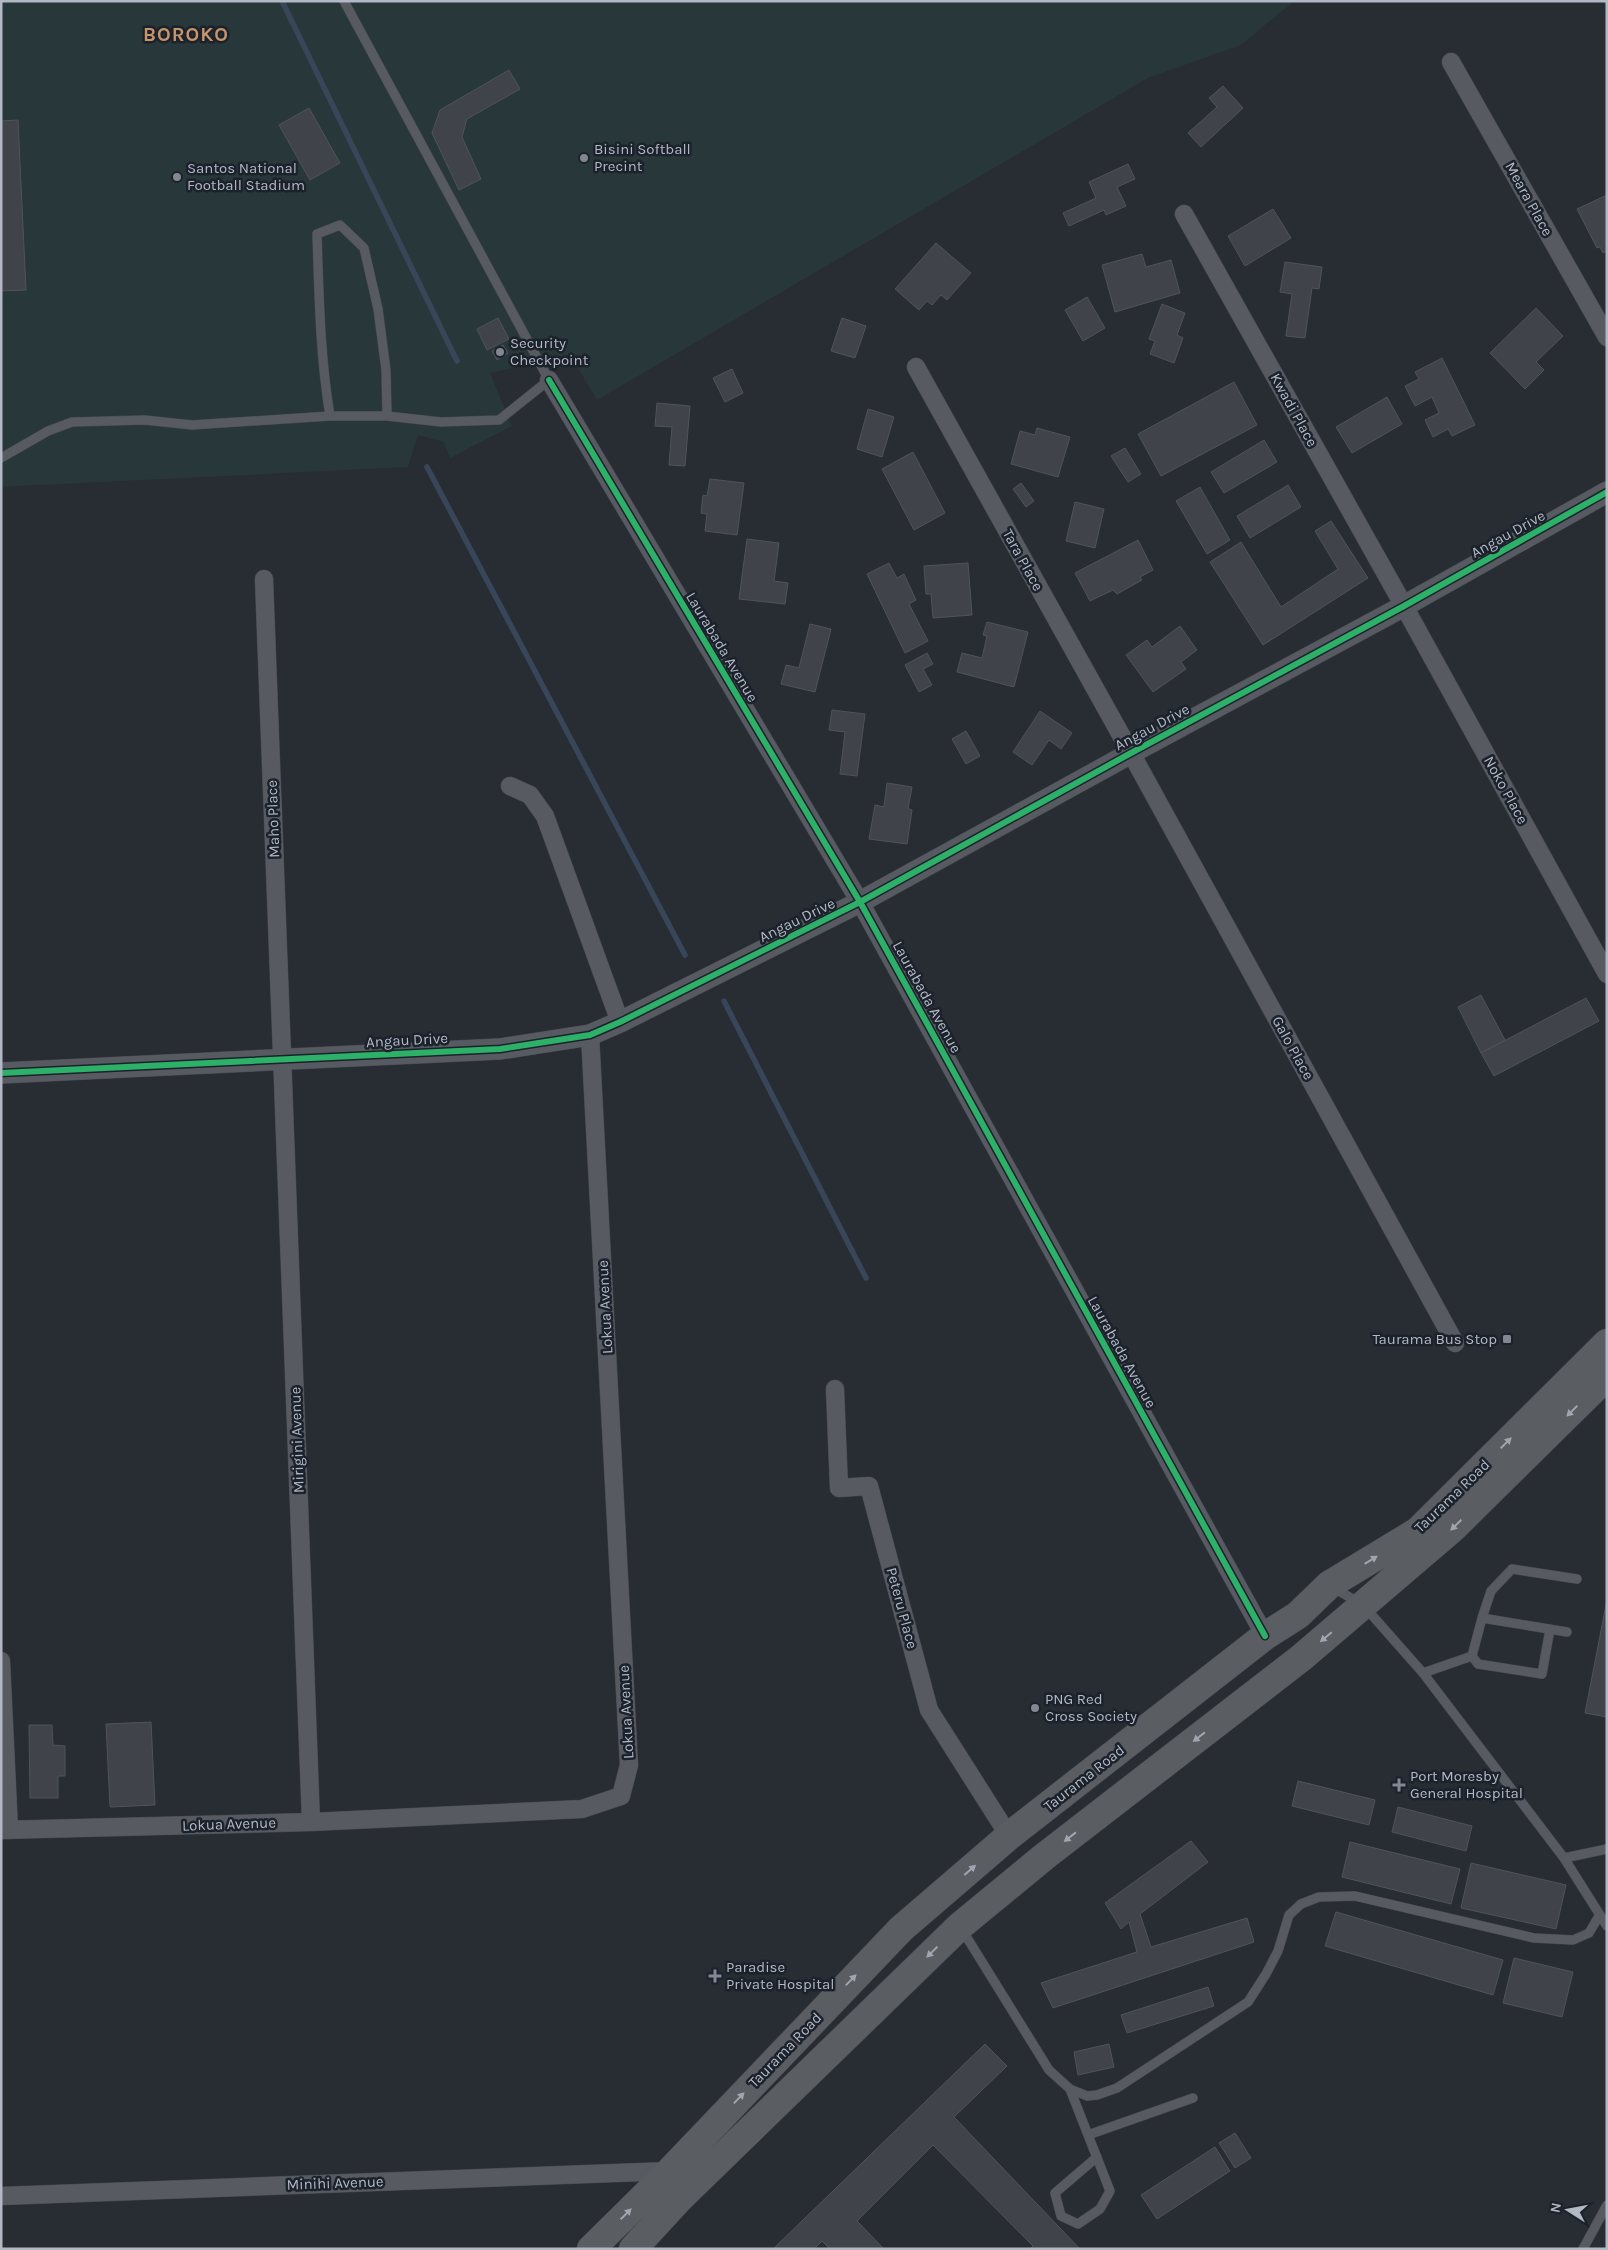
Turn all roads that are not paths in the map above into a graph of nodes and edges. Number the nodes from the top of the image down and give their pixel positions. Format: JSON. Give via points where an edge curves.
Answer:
{"nodes":[{"id":1,"x":344,"y":1,"type":"edge"},
{"id":2,"x":1451,"y":62,"type":"dead end"},
{"id":3,"x":1184,"y":214,"type":"dead end"},
{"id":4,"x":1607,"y":337,"type":"edge"},
{"id":5,"x":916,"y":367,"type":"dead end"},
{"id":6,"x":549,"y":380,"type":"junction"},
{"id":7,"x":330,"y":416,"type":"junction"},
{"id":8,"x":388,"y":416,"type":"junction"},
{"id":9,"x":1,"y":458,"type":"edge"},
{"id":10,"x":1607,"y":492,"type":"edge"},
{"id":11,"x":264,"y":580,"type":"dead end"},
{"id":12,"x":1404,"y":606,"type":"junction"},
{"id":13,"x":1131,"y":753,"type":"junction"},
{"id":14,"x":510,"y":786,"type":"dead end"},
{"id":15,"x":860,"y":902,"type":"junction"},
{"id":16,"x":1607,"y":974,"type":"edge"},
{"id":17,"x":620,"y":1022,"type":"junction"},
{"id":18,"x":590,"y":1035,"type":"junction"},
{"id":19,"x":283,"y":1058,"type":"junction"},
{"id":20,"x":1,"y":1073,"type":"edge"},
{"id":21,"x":1455,"y":1342,"type":"dead end"},
{"id":22,"x":1607,"y":1343,"type":"edge"},
{"id":23,"x":1607,"y":1376,"type":"edge"},
{"id":24,"x":835,"y":1388,"type":"dead end"},
{"id":25,"x":1577,"y":1579,"type":"dead end"},
{"id":26,"x":1329,"y":1585,"type":"junction"},
{"id":27,"x":1364,"y":1605,"type":"junction"},
{"id":28,"x":1482,"y":1618,"type":"junction"},
{"id":29,"x":1550,"y":1629,"type":"junction"},
{"id":30,"x":1567,"y":1632,"type":"dead end"},
{"id":31,"x":1264,"y":1636,"type":"junction"},
{"id":32,"x":1472,"y":1656,"type":"junction"},
{"id":33,"x":1,"y":1662,"type":"edge"},
{"id":34,"x":1423,"y":1673,"type":"junction"},
{"id":35,"x":311,"y":1822,"type":"junction"},
{"id":36,"x":5,"y":1830,"type":"edge"},
{"id":37,"x":1009,"y":1836,"type":"junction"},
{"id":38,"x":1607,"y":1850,"type":"edge"},
{"id":39,"x":1564,"y":1858,"type":"junction"},
{"id":40,"x":1599,"y":1916,"type":"junction"},
{"id":41,"x":960,"y":1926,"type":"junction"},
{"id":42,"x":1607,"y":1926,"type":"edge"},
{"id":43,"x":1070,"y":2089,"type":"junction"},
{"id":44,"x":1193,"y":2098,"type":"dead end"},
{"id":45,"x":1088,"y":2134,"type":"junction"},
{"id":46,"x":1097,"y":2157,"type":"junction"},
{"id":47,"x":670,"y":2171,"type":"junction"},
{"id":48,"x":1,"y":2196,"type":"edge"},
{"id":49,"x":1607,"y":2205,"type":"edge"},
{"id":50,"x":591,"y":2249,"type":"edge"},
{"id":51,"x":633,"y":2249,"type":"edge"},
{"id":52,"x":1583,"y":2249,"type":"edge"}],
"edges":[{"from":1,"to":6,"type":"lane"},
{"from":2,"to":4,"type":"street","name":"Meara Place"},
{"from":3,"to":12,"type":"street","name":"Kwadi Place"},
{"from":5,"to":13,"type":"street","name":"Tara Place"},
{"from":6,"to":8,"type":"lane","via":[[499,420],[441,422]]},
{"from":6,"to":15,"type":"street","name":"Laurabada Avenue"},
{"from":7,"to":8,"type":"lane"},
{"from":7,"to":8,"type":"lane","via":[[320,322],[317,234],[340,225],[364,248],[378,309]]},
{"from":7,"to":9,"type":"lane","via":[[192,425],[145,420],[72,422],[48,431]]},
{"from":10,"to":12,"type":"street","name":"Angau Drive"},
{"from":11,"to":19,"type":"street","name":"Maho Place"},
{"from":12,"to":13,"type":"street","name":"Angau Drive"},
{"from":12,"to":16,"type":"street","name":"Noko Place"},
{"from":13,"to":15,"type":"street","name":"Angau Drive"},
{"from":13,"to":21,"type":"street","name":"Galo Place"},
{"from":14,"to":17,"type":"street","via":[[530,795],[545,816]]},
{"from":15,"to":17,"type":"street","name":"Angau Drive"},
{"from":15,"to":31,"type":"street","name":"Laurabada Avenue"},
{"from":17,"to":18,"type":"street","name":"Angau Drive"},
{"from":18,"to":19,"type":"street","name":"Angau Drive","via":[[500,1049]]},
{"from":18,"to":35,"type":"street","name":"Lokua Avenue","via":[[629,1764],[621,1796],[582,1809]]},
{"from":19,"to":20,"type":"street","name":"Angau Drive"},
{"from":19,"to":35,"type":"street","name":"Mirigini Avenue"},
{"from":26,"to":22,"type":"main road","name":"Taurama Road","one_way":true,"via":[[1418,1531]]},
{"from":23,"to":27,"type":"main road","name":"Taurama Road","one_way":true,"via":[[1453,1528]]},
{"from":24,"to":37,"type":"street","name":"Peteru Place","via":[[839,1488],[869,1486],[929,1710]]},
{"from":25,"to":28,"type":"lane","via":[[1512,1569],[1492,1591]]},
{"from":26,"to":27,"type":"lane"},
{"from":26,"to":31,"type":"main road","name":"Taurama Road","via":[[1298,1615]]},
{"from":27,"to":34,"type":"lane"},
{"from":27,"to":41,"type":"main road","name":"Taurama Road","one_way":true},
{"from":28,"to":29,"type":"lane"},
{"from":28,"to":32,"type":"lane"},
{"from":29,"to":30,"type":"lane"},
{"from":29,"to":32,"type":"lane","via":[[1542,1674],[1478,1664]]},
{"from":31,"to":37,"type":"main road","name":"Taurama Road"},
{"from":32,"to":34,"type":"lane"},
{"from":33,"to":36,"type":"street"},
{"from":34,"to":39,"type":"lane"},
{"from":35,"to":36,"type":"street","name":"Lokua Avenue"},
{"from":47,"to":37,"type":"main road","name":"Taurama Road","one_way":true,"via":[[901,1929]]},
{"from":38,"to":39,"type":"lane"},
{"from":39,"to":40,"type":"lane"},
{"from":40,"to":42,"type":"lane"},
{"from":40,"to":43,"type":"lane","via":[[1589,1933],[1573,1940],[1534,1938],[1355,1896],[1319,1897],[1301,1904],[1289,1915],[1278,1950],[1248,2002],[1117,2088],[1088,2096]]},
{"from":41,"to":43,"type":"lane","via":[[1049,2070]]},
{"from":41,"to":51,"type":"main road","name":"Taurama Road","one_way":true,"via":[[680,2198]]},
{"from":43,"to":45,"type":"lane"},
{"from":44,"to":45,"type":"lane"},
{"from":45,"to":46,"type":"lane"},
{"from":46,"to":46,"type":"lane","via":[[1056,2193],[1061,2216],[1078,2224],[1100,2209],[1110,2191]]},
{"from":47,"to":48,"type":"street","name":"Minihi Avenue"},
{"from":50,"to":47,"type":"main road","name":"Taurama Road","one_way":true},
{"from":49,"to":52,"type":"lane"}]}
